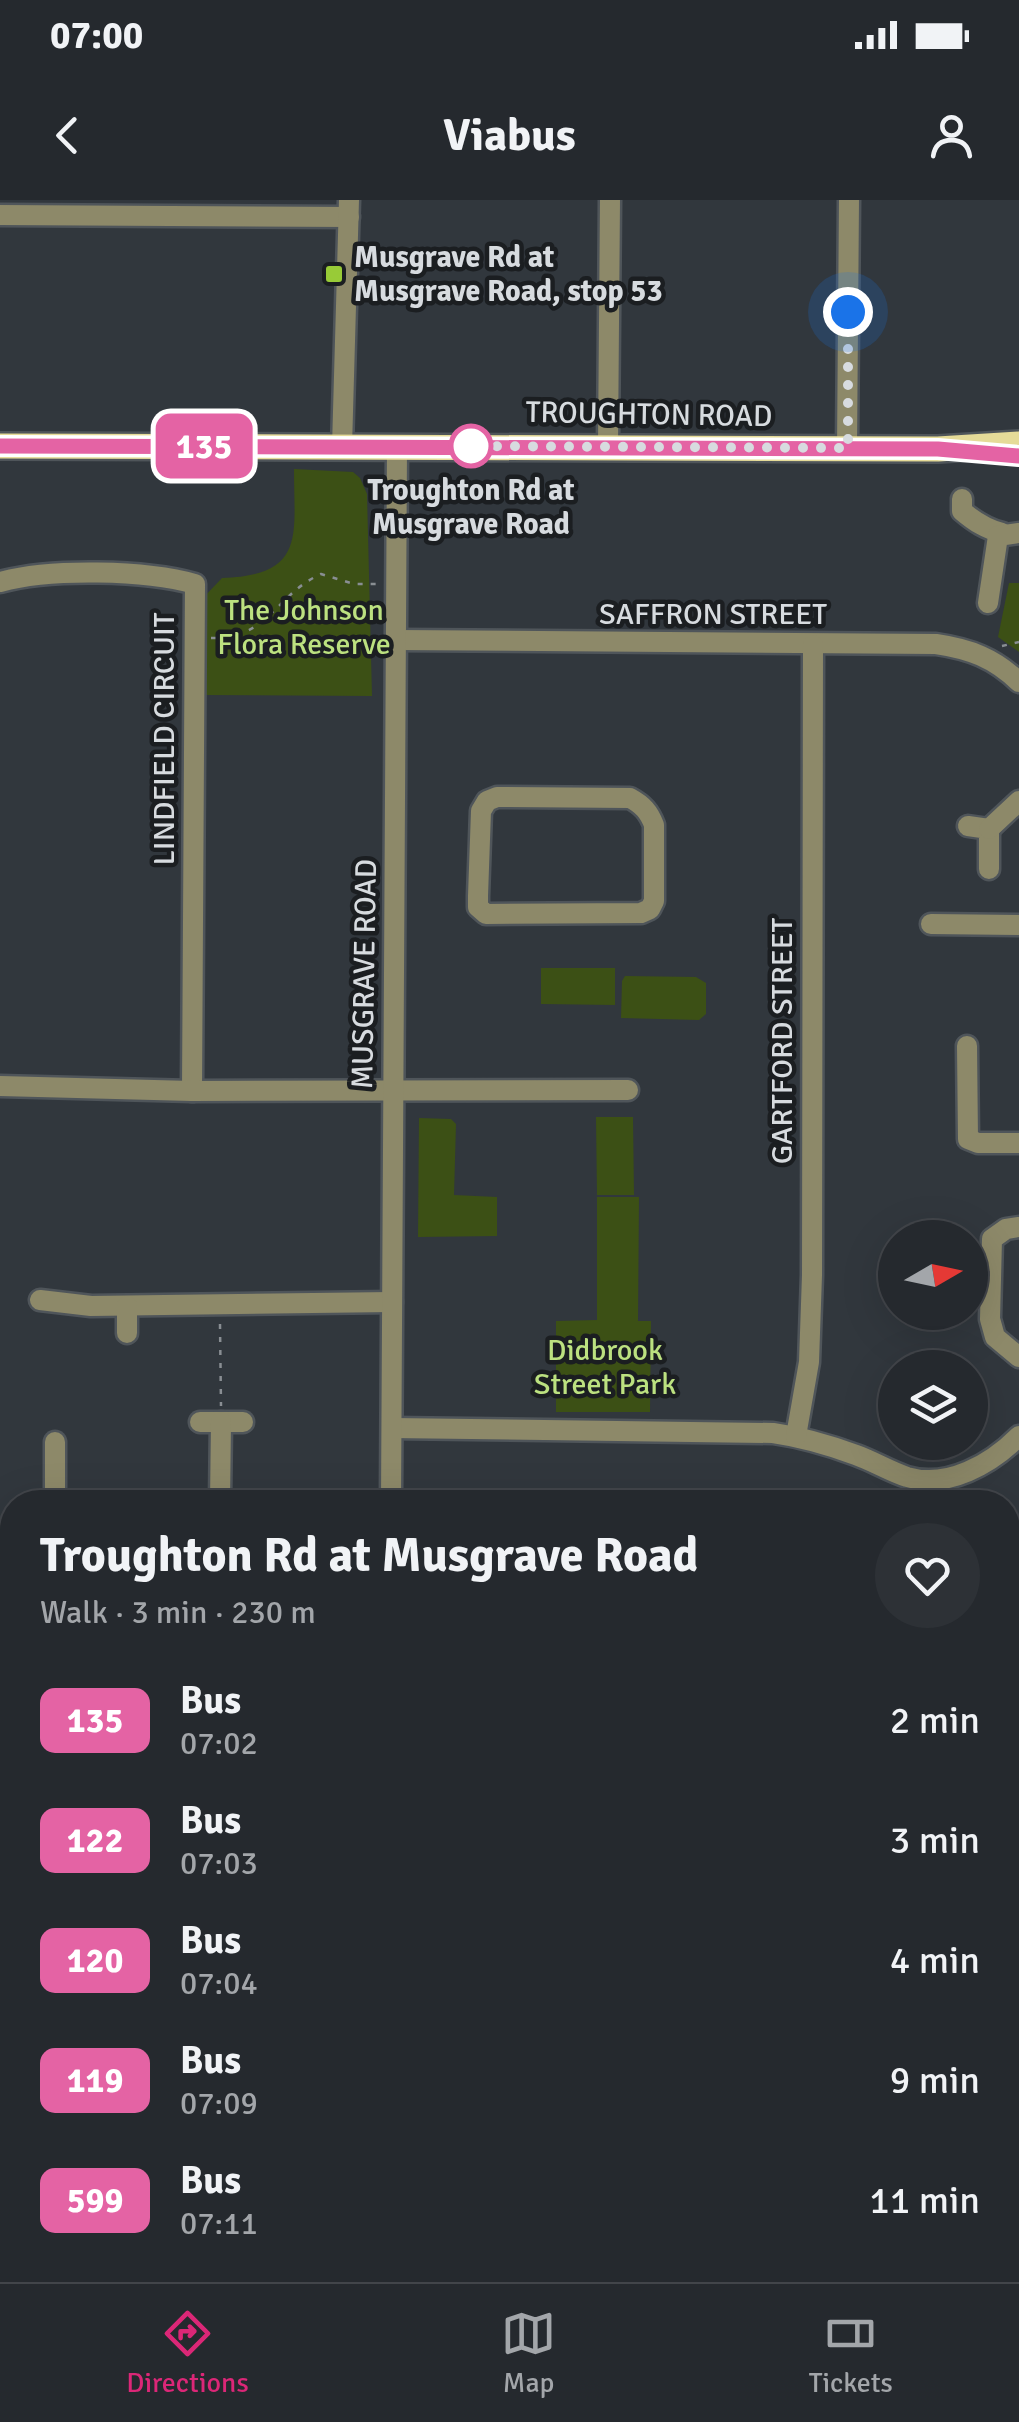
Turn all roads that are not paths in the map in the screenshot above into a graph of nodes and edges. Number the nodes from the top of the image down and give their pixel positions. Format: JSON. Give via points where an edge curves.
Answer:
{"nodes":[{"id":1,"x":610,"y":200,"type":"edge"},
{"id":2,"x":849,"y":200,"type":"edge"},
{"id":3,"x":114,"y":207,"type":"edge"},
{"id":4,"x":349,"y":209,"type":"edge"},
{"id":5,"x":0,"y":214,"type":"edge"},
{"id":6,"x":1019,"y":444,"type":"edge"},
{"id":7,"x":0,"y":446,"type":"edge"},
{"id":8,"x":397,"y":446,"type":"junction"},
{"id":9,"x":608,"y":446,"type":"junction"},
{"id":10,"x":342,"y":448,"type":"junction"},
{"id":11,"x":848,"y":448,"type":"junction"},
{"id":12,"x":938,"y":449,"type":"junction"},
{"id":13,"x":1019,"y":456,"type":"edge"},
{"id":14,"x":962,"y":498,"type":"dead end"},
{"id":15,"x":1011,"y":533,"type":"edge"},
{"id":16,"x":0,"y":582,"type":"edge"},
{"id":17,"x":988,"y":603,"type":"dead end"},
{"id":18,"x":396,"y":640,"type":"junction"},
{"id":19,"x":813,"y":645,"type":"junction"},
{"id":20,"x":1019,"y":682,"type":"edge"},
{"id":21,"x":1019,"y":800,"type":"edge"},
{"id":22,"x":968,"y":826,"type":"dead end"},
{"id":23,"x":989,"y":829,"type":"junction"},
{"id":24,"x":989,"y":869,"type":"dead end"},
{"id":25,"x":478,"y":907,"type":"joint"},
{"id":26,"x":930,"y":924,"type":"dead end"},
{"id":27,"x":1019,"y":925,"type":"edge"},
{"id":28,"x":967,"y":1046,"type":"dead end"},
{"id":29,"x":0,"y":1086,"type":"edge"},
{"id":30,"x":628,"y":1090,"type":"dead end"},
{"id":31,"x":192,"y":1091,"type":"junction"},
{"id":32,"x":392,"y":1091,"type":"junction"},
{"id":33,"x":1019,"y":1143,"type":"edge"},
{"id":34,"x":1019,"y":1227,"type":"edge"},
{"id":35,"x":40,"y":1300,"type":"dead end"},
{"id":36,"x":392,"y":1302,"type":"junction"},
{"id":37,"x":127,"y":1306,"type":"junction"},
{"id":38,"x":127,"y":1334,"type":"dead end"},
{"id":39,"x":1019,"y":1357,"type":"edge"},
{"id":40,"x":243,"y":1422,"type":"dead end"},
{"id":41,"x":392,"y":1428,"type":"junction"},
{"id":42,"x":796,"y":1436,"type":"junction"},
{"id":43,"x":1019,"y":1436,"type":"edge"},
{"id":44,"x":55,"y":1442,"type":"dead end"},
{"id":45,"x":55,"y":1490,"type":"edge"},
{"id":46,"x":219,"y":1490,"type":"edge"},
{"id":47,"x":392,"y":1490,"type":"edge"}],
"edges":[{"from":1,"to":9,"type":"street"},
{"from":2,"to":11,"type":"street"},
{"from":3,"to":4,"type":"street"},
{"from":3,"to":5,"type":"street"},
{"from":4,"to":10,"type":"street"},
{"from":6,"to":12,"type":"main road","name":"TROUGHTON ROAD"},
{"from":7,"to":10,"type":"main road","name":"TROUGHTON ROAD"},
{"from":8,"to":9,"type":"main road","name":"TROUGHTON ROAD"},
{"from":8,"to":10,"type":"main road","name":"TROUGHTON ROAD"},
{"from":8,"to":18,"type":"street","name":"MUSGRAVE ROAD"},
{"from":9,"to":11,"type":"main road","name":"TROUGHTON ROAD"},
{"from":11,"to":12,"type":"main road","name":"TROUGHTON ROAD"},
{"from":12,"to":13,"type":"main road","name":"TROUGHTON ROAD"},
{"from":14,"to":15,"type":"street","via":[[962,511],[981,526]]},
{"from":15,"to":17,"type":"street","via":[[996,540]]},
{"from":16,"to":31,"type":"street","name":"LINDFIELD CIRCUIT","via":[[27,574],[166,576],[196,584]]},
{"from":18,"to":19,"type":"street","name":"SAFFRON STREET"},
{"from":18,"to":32,"type":"street","name":"MUSGRAVE ROAD"},
{"from":19,"to":20,"type":"street","name":"SAFFRON STREET","via":[[962,648],[992,659]]},
{"from":19,"to":42,"type":"street","name":"GARTFORD STREET","via":[[812,1275],[809,1362]]},
{"from":21,"to":23,"type":"street"},
{"from":22,"to":23,"type":"street"},
{"from":23,"to":24,"type":"street"},
{"from":25,"to":25,"type":"street","via":[[480,811],[487,801],[630,798],[650,814],[650,909],[486,914]]},
{"from":26,"to":27,"type":"street"},
{"from":28,"to":33,"type":"street","via":[[968,1139]]},
{"from":29,"to":31,"type":"street"},
{"from":30,"to":32,"type":"street"},
{"from":31,"to":32,"type":"street"},
{"from":32,"to":36,"type":"street","name":"MUSGRAVE ROAD"},
{"from":34,"to":39,"type":"street","via":[[992,1239],[990,1319],[994,1337]]},
{"from":35,"to":37,"type":"street"},
{"from":36,"to":37,"type":"street"},
{"from":36,"to":41,"type":"street","name":"MUSGRAVE ROAD"},
{"from":37,"to":38,"type":"street"},
{"from":40,"to":46,"type":"street","via":[[211,1422]]},
{"from":41,"to":42,"type":"street"},
{"from":41,"to":47,"type":"street","name":"MUSGRAVE ROAD"},
{"from":42,"to":43,"type":"street","via":[[910,1478],[947,1479],[988,1462]]},
{"from":44,"to":45,"type":"street"}]}
